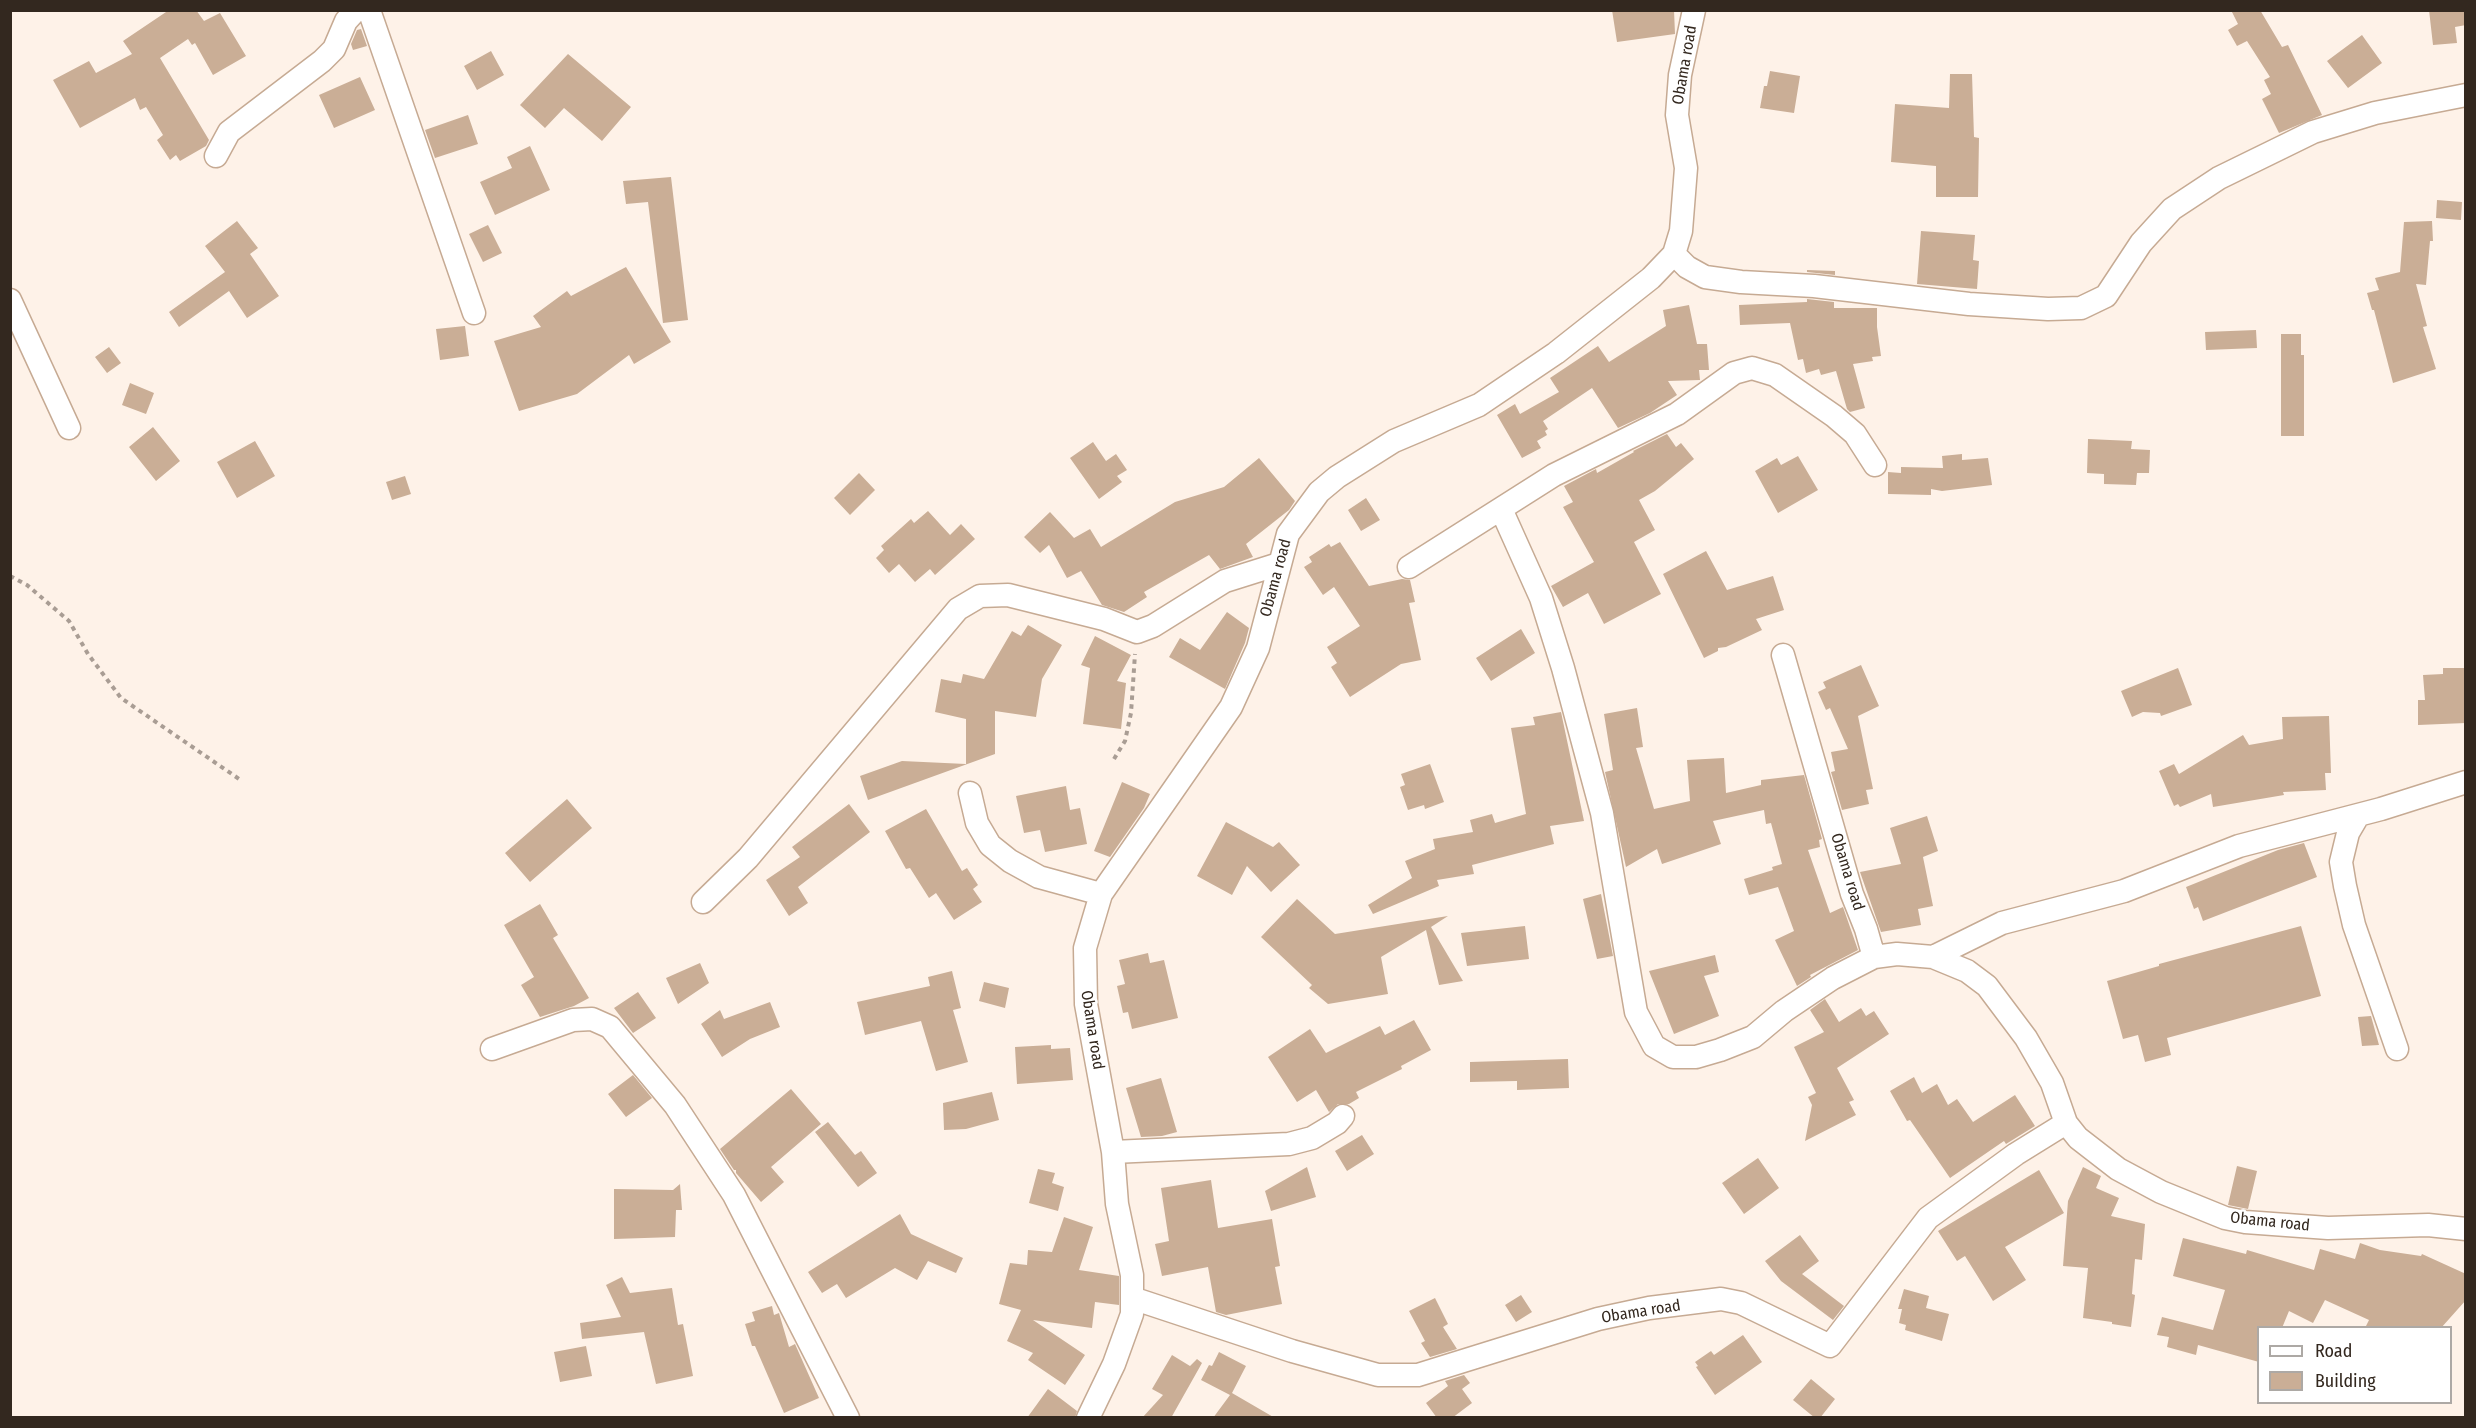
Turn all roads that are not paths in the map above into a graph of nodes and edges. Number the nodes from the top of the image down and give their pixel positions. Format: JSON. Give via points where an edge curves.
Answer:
{"nodes":[{"id":1,"x":356,"y":10,"type":"edge"},
{"id":2,"x":369,"y":10,"type":"edge"},
{"id":3,"x":1694,"y":10,"type":"edge"},
{"id":4,"x":2466,"y":95,"type":"edge"},
{"id":5,"x":216,"y":156,"type":"dead end"},
{"id":6,"x":1674,"y":254,"type":"junction"},
{"id":7,"x":10,"y":300,"type":"edge"},
{"id":8,"x":474,"y":313,"type":"dead end"},
{"id":9,"x":69,"y":428,"type":"dead end"},
{"id":10,"x":1875,"y":465,"type":"dead end"},
{"id":11,"x":1501,"y":509,"type":"junction"},
{"id":12,"x":1280,"y":564,"type":"junction"},
{"id":13,"x":1409,"y":567,"type":"dead end"},
{"id":14,"x":1783,"y":655,"type":"dead end"},
{"id":15,"x":2466,"y":782,"type":"edge"},
{"id":16,"x":970,"y":794,"type":"dead end"},
{"id":17,"x":2358,"y":816,"type":"junction"},
{"id":18,"x":1101,"y":894,"type":"junction"},
{"id":19,"x":703,"y":902,"type":"dead end"},
{"id":20,"x":1874,"y":957,"type":"junction"},
{"id":21,"x":1933,"y":957,"type":"junction"},
{"id":22,"x":492,"y":1048,"type":"dead end"},
{"id":23,"x":2397,"y":1048,"type":"dead end"},
{"id":24,"x":1343,"y":1116,"type":"dead end"},
{"id":25,"x":2066,"y":1123,"type":"junction"},
{"id":26,"x":1113,"y":1152,"type":"junction"},
{"id":27,"x":2466,"y":1229,"type":"edge"},
{"id":28,"x":1132,"y":1298,"type":"junction"},
{"id":29,"x":848,"y":1418,"type":"edge"},
{"id":30,"x":1088,"y":1418,"type":"edge"}],
"edges":[{"from":1,"to":5,"type":"street","via":[[346,21],[334,49],[229,132]]},
{"from":2,"to":8,"type":"street"},
{"from":3,"to":6,"type":"street","name":"Obama road","via":[[1680,75],[1677,115],[1686,168],[1681,231]]},
{"from":4,"to":6,"type":"street","via":[[2375,113],[2313,132],[2218,178],[2172,209],[2141,243],[2106,296],[2081,308],[1969,304],[1814,286],[1741,282],[1705,277]]},
{"from":6,"to":12,"type":"street","name":"Obama road","via":[[1650,278],[1564,346],[1479,405],[1394,441],[1336,477],[1319,492],[1288,534]]},
{"from":7,"to":9,"type":"street"},
{"from":10,"to":11,"type":"street","via":[[1855,434],[1833,416],[1775,375],[1752,368],[1734,373],[1677,414],[1554,475]]},
{"from":11,"to":13,"type":"street"},
{"from":11,"to":20,"type":"street","via":[[1541,598],[1563,668],[1602,813],[1636,1012],[1654,1046],[1673,1057],[1696,1057],[1753,1037],[1833,978]]},
{"from":12,"to":18,"type":"street","name":"Obama road","via":[[1258,648],[1231,707]]},
{"from":12,"to":19,"type":"street","via":[[1225,581],[1137,632],[1104,619],[1008,595],[980,596],[958,609],[748,858]]},
{"from":14,"to":20,"type":"street","name":"Obama road"},
{"from":15,"to":17,"type":"street"},
{"from":16,"to":18,"type":"street","via":[[977,823],[990,845],[1010,861],[1039,877]]},
{"from":17,"to":21,"type":"street","via":[[2239,846],[2124,891],[2002,924]]},
{"from":17,"to":23,"type":"street","via":[[2348,833],[2341,862],[2345,886],[2354,926]]},
{"from":18,"to":26,"type":"street","name":"Obama road","via":[[1084,948],[1084,972],[1086,1004]]},
{"from":20,"to":21,"type":"street","name":"Obama road"},
{"from":21,"to":25,"type":"street","name":"Obama road","via":[[1967,971],[1987,986],[2026,1038],[2052,1083]]},
{"from":22,"to":29,"type":"street","via":[[573,1020],[592,1019],[610,1027],[675,1105],[734,1195]]},
{"from":24,"to":26,"type":"street","via":[[1312,1138],[1289,1144]]},
{"from":25,"to":27,"type":"street","name":"Obama road","via":[[2078,1138],[2118,1169],[2161,1192],[2225,1218],[2328,1228],[2428,1225]]},
{"from":25,"to":28,"type":"street","name":"Obama road","via":[[1928,1218],[1830,1346],[1741,1303],[1721,1299],[1598,1318],[1418,1376],[1378,1374],[1292,1351]]},
{"from":26,"to":28,"type":"street","name":"Obama road"},
{"from":28,"to":30,"type":"street","name":"Obama road","via":[[1132,1314],[1114,1364]]}]}
